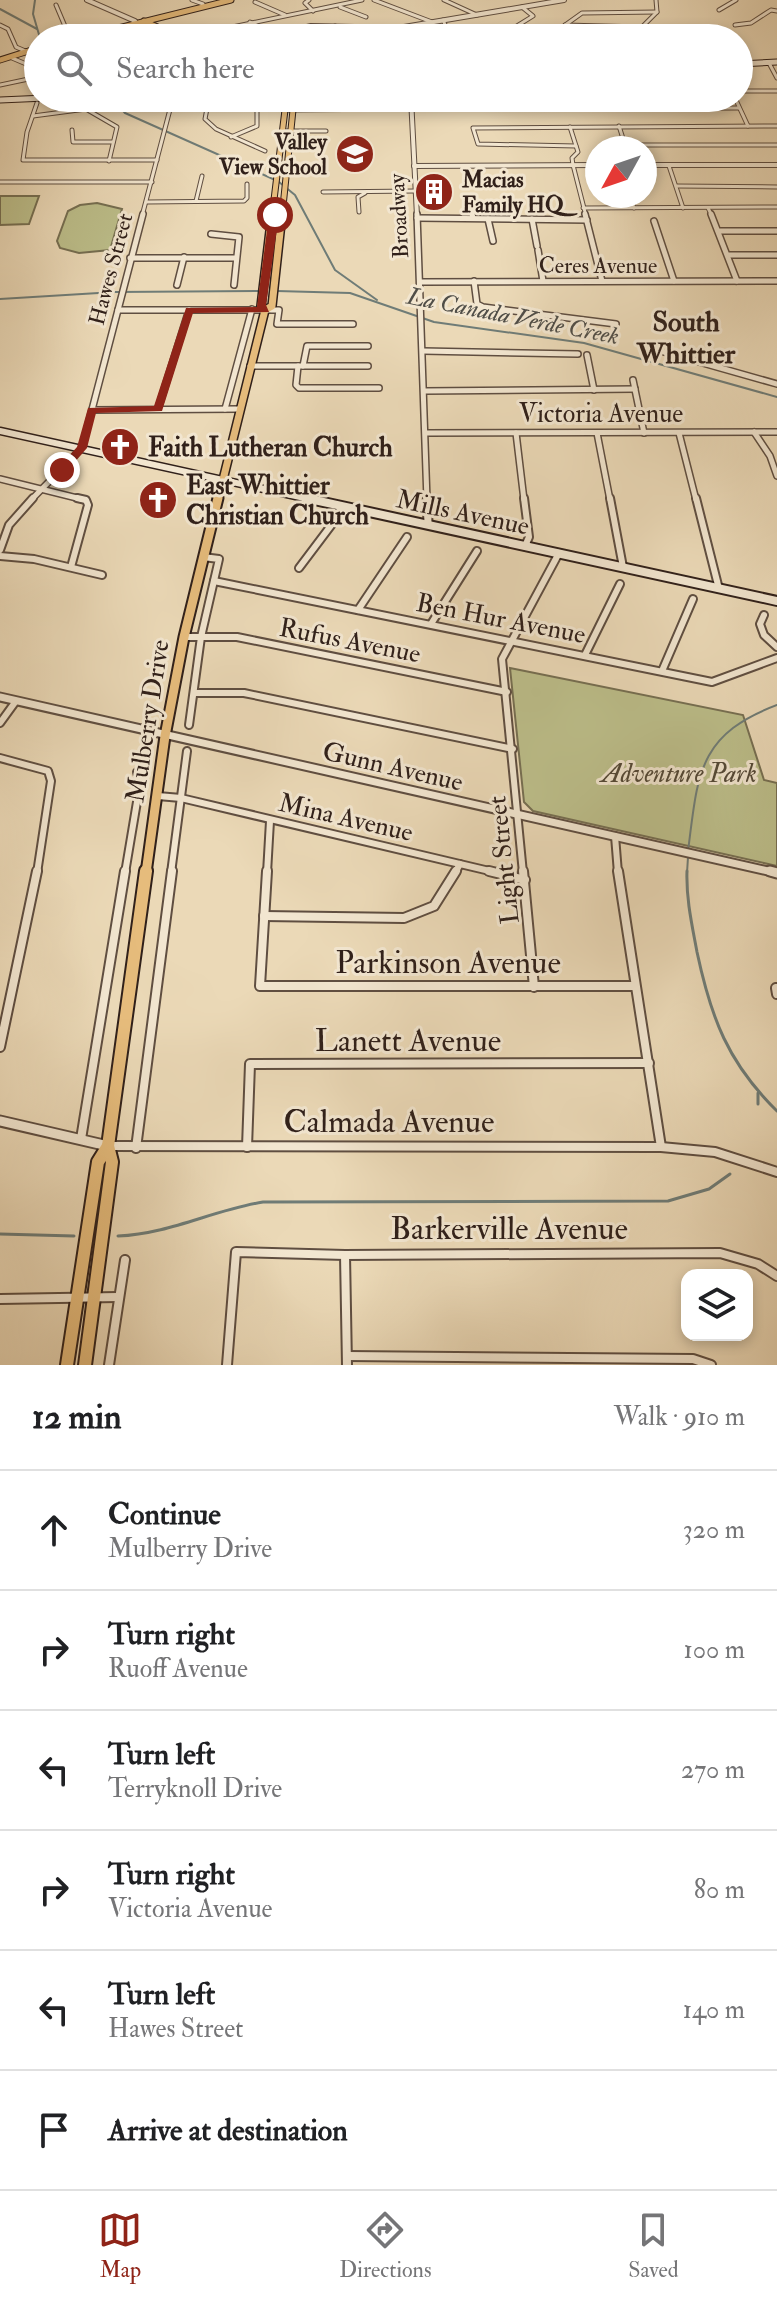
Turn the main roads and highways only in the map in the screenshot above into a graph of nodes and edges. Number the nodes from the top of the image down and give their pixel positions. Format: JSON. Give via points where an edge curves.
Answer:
{"nodes":[{"id":1,"x":221,"y":0,"type":"edge"},
{"id":2,"x":231,"y":0,"type":"edge"},
{"id":3,"x":140,"y":21,"type":"junction"},
{"id":4,"x":128,"y":24,"type":"edge"},
{"id":5,"x":129,"y":24,"type":"edge"},
{"id":6,"x":146,"y":24,"type":"edge"},
{"id":7,"x":24,"y":53,"type":"edge"},
{"id":8,"x":24,"y":54,"type":"edge"},
{"id":9,"x":0,"y":61,"type":"edge"},
{"id":10,"x":777,"y":62,"type":"edge"},
{"id":11,"x":753,"y":64,"type":"edge"},
{"id":12,"x":24,"y":99,"type":"edge"},
{"id":13,"x":0,"y":100,"type":"edge"},
{"id":14,"x":285,"y":112,"type":"edge"},
{"id":15,"x":293,"y":112,"type":"edge"},
{"id":16,"x":282,"y":174,"type":"junction"},
{"id":17,"x":273,"y":215,"type":"junction"},
{"id":18,"x":281,"y":231,"type":"junction"},
{"id":19,"x":265,"y":310,"type":"junction"},
{"id":20,"x":0,"y":431,"type":"edge"},
{"id":21,"x":224,"y":480,"type":"junction"},
{"id":22,"x":777,"y":601,"type":"edge"},
{"id":23,"x":108,"y":1146,"type":"junction"},
{"id":24,"x":67,"y":1365,"type":"edge"},
{"id":25,"x":85,"y":1365,"type":"edge"}],
"edges":[{"from":1,"to":3,"type":"main road"},
{"from":2,"to":3,"type":"main road"},
{"from":3,"to":4,"type":"main road"},
{"from":3,"to":5,"type":"main road"},
{"from":3,"to":6,"type":"main road"},
{"from":7,"to":9,"type":"main road"},
{"from":8,"to":9,"type":"main road"},
{"from":10,"to":11,"type":"main road"},
{"from":12,"to":13,"type":"main road"},
{"from":14,"to":16,"type":"main road","name":"Mulberry Drive"},
{"from":15,"to":16,"type":"main road","name":"Mulberry Drive"},
{"from":16,"to":17,"type":"main road","name":"Mulberry Drive"},
{"from":16,"to":18,"type":"main road","name":"Mulberry Drive"},
{"from":17,"to":18,"type":"main road","via":[[279,217]]},
{"from":17,"to":19,"type":"main road","name":"Mulberry Drive","via":[[261,306]]},
{"from":18,"to":19,"type":"main road","name":"Mulberry Drive","via":[[272,306]]},
{"from":19,"to":21,"type":"main road","name":"Mulberry Drive"},
{"from":20,"to":21,"type":"main road","name":"Mills Avenue"},
{"from":21,"to":22,"type":"main road","name":"Mills Avenue"},
{"from":21,"to":23,"type":"main road","name":"Mulberry Drive","via":[[165,736]]},
{"from":23,"to":24,"type":"main road","name":"Mulberry Drive","via":[[98,1162]]},
{"from":23,"to":25,"type":"main road","name":"Mulberry Drive","via":[[112,1162]]}]}
